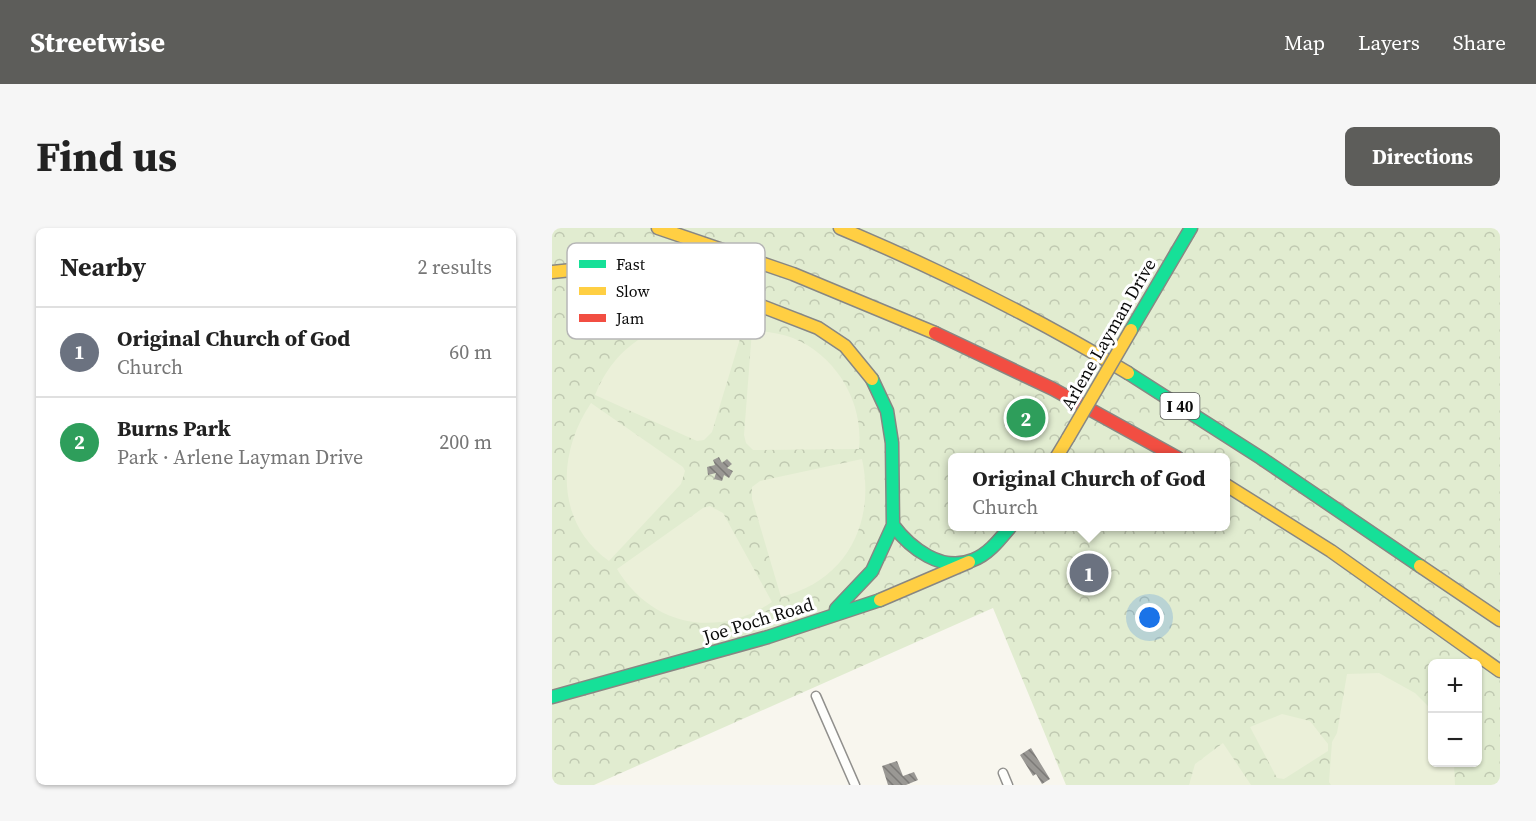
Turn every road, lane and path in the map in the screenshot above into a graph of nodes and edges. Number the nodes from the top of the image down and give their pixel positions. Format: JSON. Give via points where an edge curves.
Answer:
{"nodes":[{"id":1,"x":658,"y":228,"type":"edge"},
{"id":2,"x":840,"y":228,"type":"edge"},
{"id":3,"x":1191,"y":228,"type":"edge"},
{"id":4,"x":701,"y":243,"type":"edge"},
{"id":5,"x":765,"y":266,"type":"edge"},
{"id":6,"x":567,"y":270,"type":"edge"},
{"id":7,"x":552,"y":272,"type":"edge"},
{"id":8,"x":765,"y":307,"type":"edge"},
{"id":9,"x":1059,"y":453,"type":"edge"},
{"id":10,"x":1169,"y":453,"type":"edge"},
{"id":11,"x":1230,"y":487,"type":"edge"},
{"id":12,"x":894,"y":525,"type":"junction"},
{"id":13,"x":1006,"y":531,"type":"edge"},
{"id":14,"x":969,"y":562,"type":"junction"},
{"id":15,"x":836,"y":614,"type":"junction"},
{"id":16,"x":1500,"y":620,"type":"edge"},
{"id":17,"x":1500,"y":671,"type":"edge"},
{"id":18,"x":816,"y":696,"type":"dead end"},
{"id":19,"x":552,"y":697,"type":"edge"},
{"id":20,"x":1003,"y":773,"type":"dead end"},
{"id":21,"x":855,"y":785,"type":"edge"},
{"id":22,"x":1008,"y":785,"type":"edge"}],
"edges":[{"from":1,"to":4,"type":"main road","number":"I 40"},
{"from":2,"to":16,"type":"main road","number":"I 40","via":[[944,273],[1086,348],[1203,420]]},
{"from":3,"to":9,"type":"main road","name":"Arlene Layman Drive","bridge":true},
{"from":5,"to":10,"type":"main road","number":"I 40","via":[[829,288],[1044,383]]},
{"from":6,"to":7,"type":"main road"},
{"from":8,"to":12,"type":"main road","via":[[818,328],[846,346],[868,371],[887,411],[892,443]]},
{"from":11,"to":17,"type":"main road","via":[[1298,528]]},
{"from":12,"to":14,"type":"main road","via":[[910,548],[921,555]]},
{"from":12,"to":15,"type":"main road","via":[[872,571],[836,609]]},
{"from":13,"to":14,"type":"main road"},
{"from":14,"to":15,"type":"main road","name":"Joe Poch Road","via":[[904,592]]},
{"from":15,"to":19,"type":"main road","name":"Joe Poch Road"},
{"from":18,"to":21,"type":"street"},
{"from":20,"to":22,"type":"street"}]}
